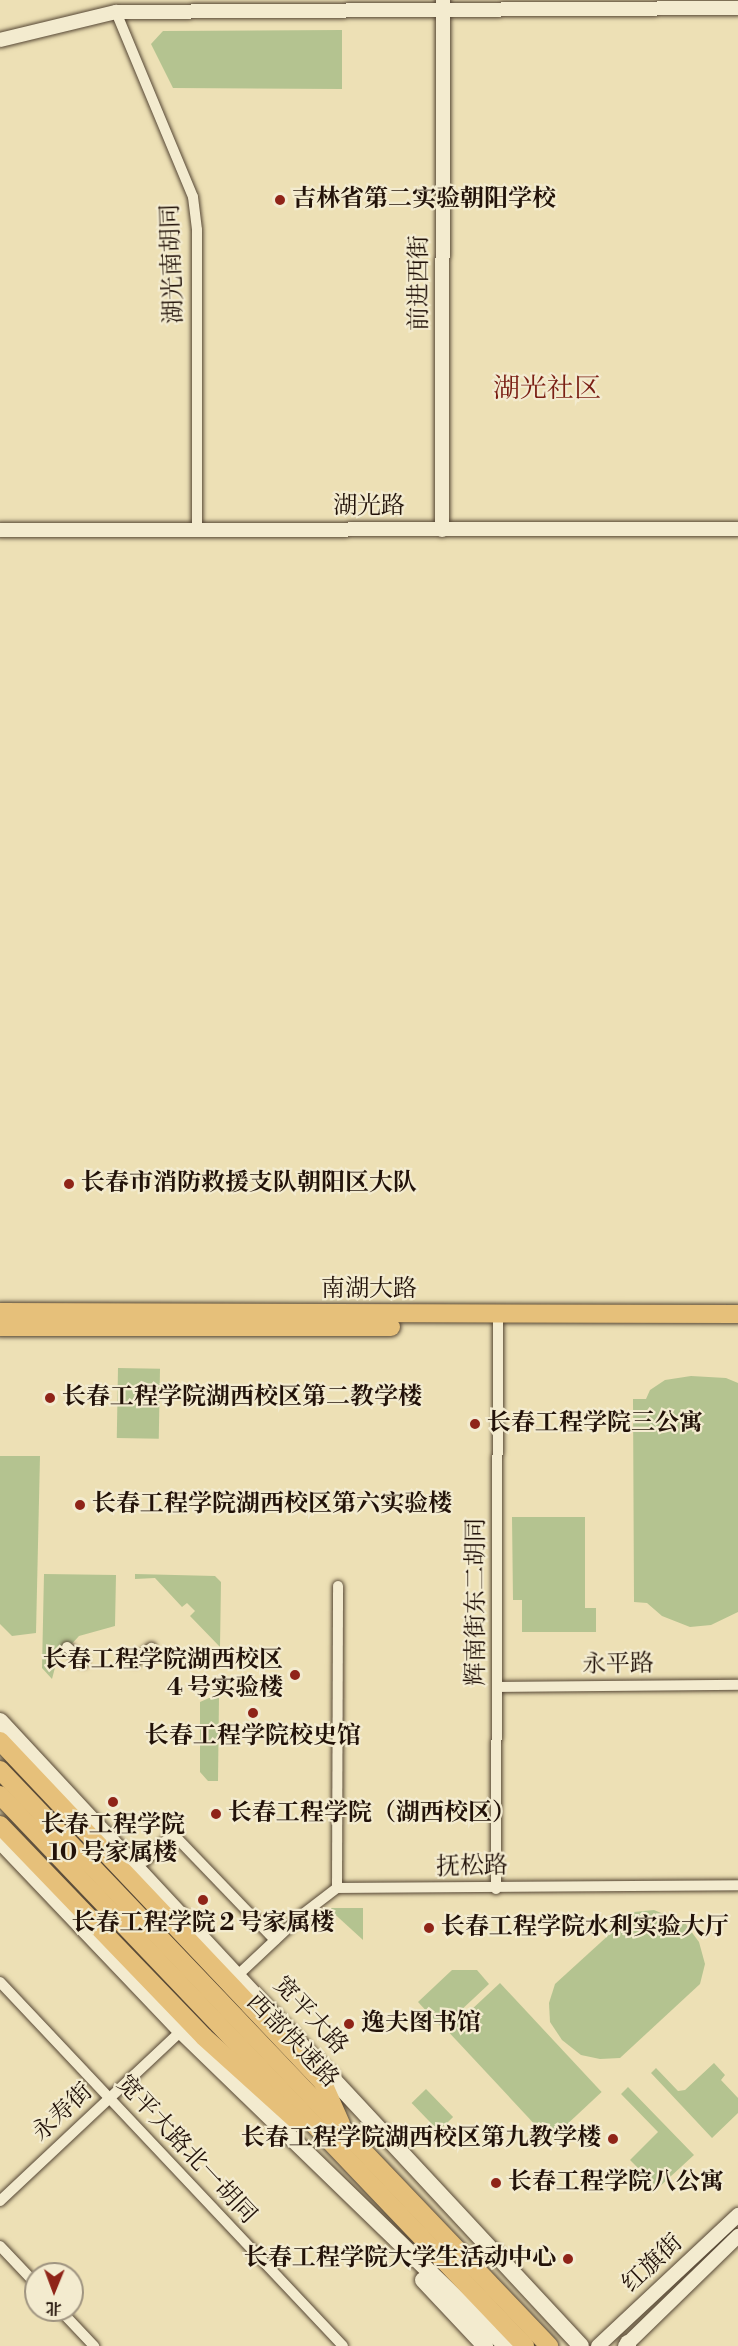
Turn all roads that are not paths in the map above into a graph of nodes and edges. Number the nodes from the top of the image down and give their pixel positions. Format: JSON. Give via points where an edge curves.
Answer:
{"nodes":[{"id":1,"x":443,"y":5,"type":"edge"},
{"id":2,"x":738,"y":8,"type":"edge"},
{"id":3,"x":116,"y":12,"type":"junction"},
{"id":4,"x":0,"y":40,"type":"edge"},
{"id":5,"x":197,"y":529,"type":"junction"},
{"id":6,"x":738,"y":529,"type":"edge"},
{"id":7,"x":0,"y":530,"type":"edge"},
{"id":8,"x":442,"y":530,"type":"junction"},
{"id":9,"x":0,"y":1312,"type":"edge"},
{"id":10,"x":738,"y":1314,"type":"edge"},
{"id":11,"x":499,"y":1320,"type":"junction"},
{"id":12,"x":738,"y":1326,"type":"edge"},
{"id":13,"x":0,"y":1328,"type":"edge"},
{"id":14,"x":338,"y":1586,"type":"dead end"},
{"id":15,"x":67,"y":1647,"type":"dead end"},
{"id":16,"x":151,"y":1647,"type":"dead end"},
{"id":17,"x":135,"y":1661,"type":"dead end"},
{"id":18,"x":83,"y":1662,"type":"dead end"},
{"id":19,"x":738,"y":1685,"type":"edge"},
{"id":20,"x":498,"y":1687,"type":"junction"},
{"id":21,"x":0,"y":1721,"type":"edge"},
{"id":22,"x":5,"y":1746,"type":"edge"},
{"id":23,"x":0,"y":1770,"type":"edge"},
{"id":24,"x":0,"y":1795,"type":"edge"},
{"id":25,"x":0,"y":1825,"type":"edge"},
{"id":26,"x":0,"y":1841,"type":"edge"},
{"id":27,"x":145,"y":1861,"type":"dead end"},
{"id":28,"x":738,"y":1885,"type":"edge"},
{"id":29,"x":337,"y":1888,"type":"junction"},
{"id":30,"x":496,"y":1889,"type":"junction"},
{"id":31,"x":275,"y":1940,"type":"junction"},
{"id":32,"x":239,"y":1974,"type":"junction"},
{"id":33,"x":0,"y":1982,"type":"edge"},
{"id":34,"x":181,"y":2031,"type":"junction"},
{"id":35,"x":109,"y":2099,"type":"junction"},
{"id":36,"x":336,"y":2135,"type":"junction"},
{"id":37,"x":0,"y":2201,"type":"edge"},
{"id":38,"x":738,"y":2215,"type":"edge"},
{"id":39,"x":738,"y":2236,"type":"edge"},
{"id":40,"x":398,"y":2242,"type":"junction"},
{"id":41,"x":0,"y":2246,"type":"edge"},
{"id":42,"x":24,"y":2271,"type":"edge"},
{"id":43,"x":71,"y":2322,"type":"edge"},
{"id":44,"x":627,"y":2345,"type":"edge"},
{"id":45,"x":94,"y":2346,"type":"edge"},
{"id":46,"x":343,"y":2346,"type":"edge"},
{"id":47,"x":485,"y":2346,"type":"edge"},
{"id":48,"x":506,"y":2346,"type":"edge"},
{"id":49,"x":525,"y":2346,"type":"edge"},
{"id":50,"x":549,"y":2346,"type":"edge"},
{"id":51,"x":581,"y":2346,"type":"edge"},
{"id":52,"x":598,"y":2346,"type":"edge"}],
"edges":[{"from":1,"to":2,"type":"street"},
{"from":1,"to":3,"type":"street"},
{"from":1,"to":8,"type":"street","name":"前进西街"},
{"from":3,"to":4,"type":"street"},
{"from":3,"to":5,"type":"street","name":"湖光南胡同","via":[[193,197],[197,230]]},
{"from":5,"to":7,"type":"street","name":"湖光路"},
{"from":5,"to":8,"type":"street","name":"湖光路"},
{"from":6,"to":8,"type":"street","name":"湖光路"},
{"from":9,"to":11,"type":"main road","name":"南湖大路"},
{"from":10,"to":11,"type":"main road","name":"南湖大路"},
{"from":11,"to":12,"type":"main road","name":"南湖大路"},
{"from":11,"to":13,"type":"main road","name":"南湖大路"},
{"from":11,"to":20,"type":"street","name":"辉南街东二胡同","via":[[502,1670]]},
{"from":14,"to":29,"type":"street"},
{"from":15,"to":18,"type":"street"},
{"from":16,"to":17,"type":"street"},
{"from":19,"to":20,"type":"street","name":"永平路"},
{"from":20,"to":30,"type":"street","name":"辉南街东二胡同"},
{"from":21,"to":32,"type":"main road","name":"宽平大路"},
{"from":22,"to":36,"type":"main road","via":[[323,2083]]},
{"from":23,"to":36,"type":"main road","name":"西部快速路"},
{"from":24,"to":36,"type":"main road","name":"西部快速路"},
{"from":25,"to":36,"type":"main road","via":[[204,2037],[291,2117]]},
{"from":26,"to":34,"type":"main road"},
{"from":27,"to":31,"type":"street","via":[[173,1834]]},
{"from":28,"to":30,"type":"street","name":"抚松路"},
{"from":29,"to":30,"type":"street","name":"抚松路"},
{"from":29,"to":31,"type":"street"},
{"from":31,"to":32,"type":"street"},
{"from":32,"to":51,"type":"main road","name":"宽平大路"},
{"from":33,"to":35,"type":"street","name":"宽平大路北一胡同"},
{"from":34,"to":35,"type":"street","name":"永寿街"},
{"from":34,"to":40,"type":"main road"},
{"from":35,"to":37,"type":"street","name":"永寿街"},
{"from":35,"to":46,"type":"street","name":"宽平大路北一胡同"},
{"from":36,"to":49,"type":"main road","name":"西部快速路"},
{"from":36,"to":50,"type":"main road","name":"西部快速路"},
{"from":38,"to":52,"type":"street","name":"红旗街"},
{"from":39,"to":44,"type":"street","name":"红旗街"},
{"from":40,"to":47,"type":"main road","via":[[414,2271]]},
{"from":40,"to":48,"type":"main road"},
{"from":41,"to":42,"type":"street"},
{"from":43,"to":45,"type":"street"}]}
